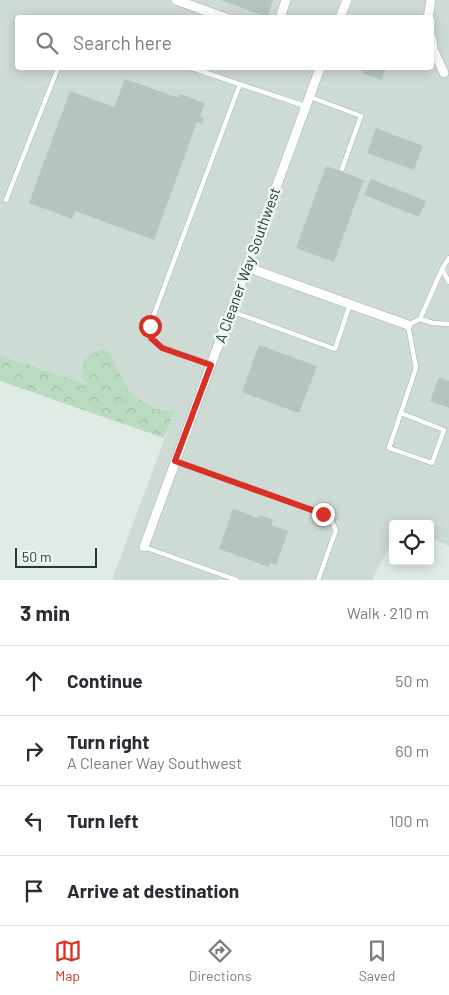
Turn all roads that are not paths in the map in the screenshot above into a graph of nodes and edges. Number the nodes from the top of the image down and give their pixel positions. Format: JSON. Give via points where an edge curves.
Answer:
{"nodes":[{"id":1,"x":176,"y":0,"type":"edge"},
{"id":2,"x":286,"y":0,"type":"edge"},
{"id":3,"x":347,"y":0,"type":"edge"},
{"id":4,"x":431,"y":0,"type":"edge"},
{"id":5,"x":218,"y":15,"type":"edge"},
{"id":6,"x":281,"y":15,"type":"edge"},
{"id":7,"x":341,"y":15,"type":"edge"},
{"id":8,"x":428,"y":15,"type":"edge"},
{"id":9,"x":434,"y":51,"type":"edge"},
{"id":10,"x":57,"y":70,"type":"edge"},
{"id":11,"x":198,"y":70,"type":"edge"},
{"id":12,"x":319,"y":70,"type":"edge"},
{"id":13,"x":444,"y":73,"type":"dead end"},
{"id":14,"x":240,"y":84,"type":"junction"},
{"id":15,"x":307,"y":101,"type":"junction"},
{"id":16,"x":342,"y":168,"type":"dead end"},
{"id":17,"x":6,"y":200,"type":"dead end"},
{"id":18,"x":449,"y":258,"type":"edge"},
{"id":19,"x":246,"y":267,"type":"junction"},
{"id":20,"x":442,"y":269,"type":"junction"},
{"id":21,"x":449,"y":282,"type":"edge"},
{"id":22,"x":350,"y":304,"type":"junction"},
{"id":23,"x":229,"y":311,"type":"junction"},
{"id":24,"x":420,"y":319,"type":"junction"},
{"id":25,"x":449,"y":324,"type":"edge"},
{"id":26,"x":408,"y":325,"type":"junction"},
{"id":27,"x":211,"y":365,"type":"junction"},
{"id":28,"x":401,"y":413,"type":"junction"},
{"id":29,"x":175,"y":461,"type":"junction"},
{"id":30,"x":144,"y":547,"type":"joint"},
{"id":31,"x":237,"y":580,"type":"edge"},
{"id":32,"x":318,"y":580,"type":"edge"}],
"edges":[{"from":1,"to":5,"type":"street"},
{"from":2,"to":6,"type":"street"},
{"from":3,"to":7,"type":"street"},
{"from":4,"to":8,"type":"street"},
{"from":9,"to":13,"type":"street"},
{"from":10,"to":17,"type":"lane"},
{"from":11,"to":14,"type":"lane"},
{"from":12,"to":15,"type":"street","name":"A Cleaner Way Southwest"},
{"from":14,"to":15,"type":"lane"},
{"from":14,"to":27,"type":"lane","via":[[150,326],[151,338],[162,348]]},
{"from":15,"to":16,"type":"lane","via":[[361,116]]},
{"from":15,"to":19,"type":"street","name":"A Cleaner Way Southwest"},
{"from":18,"to":20,"type":"lane"},
{"from":19,"to":22,"type":"street"},
{"from":19,"to":23,"type":"street","name":"A Cleaner Way Southwest"},
{"from":20,"to":21,"type":"lane"},
{"from":20,"to":24,"type":"lane"},
{"from":22,"to":23,"type":"lane","via":[[335,349]]},
{"from":22,"to":26,"type":"street"},
{"from":23,"to":27,"type":"street","name":"A Cleaner Way Southwest"},
{"from":24,"to":25,"type":"lane"},
{"from":24,"to":26,"type":"lane"},
{"from":26,"to":28,"type":"lane","via":[[416,368]]},
{"from":27,"to":29,"type":"street","name":"A Cleaner Way Southwest"},
{"from":28,"to":28,"type":"lane","via":[[389,448],[432,463],[444,430]]},
{"from":29,"to":30,"type":"street","name":"A Cleaner Way Southwest"},
{"from":29,"to":32,"type":"lane","via":[[323,514],[331,520],[336,530]]},
{"from":30,"to":31,"type":"lane"}]}
